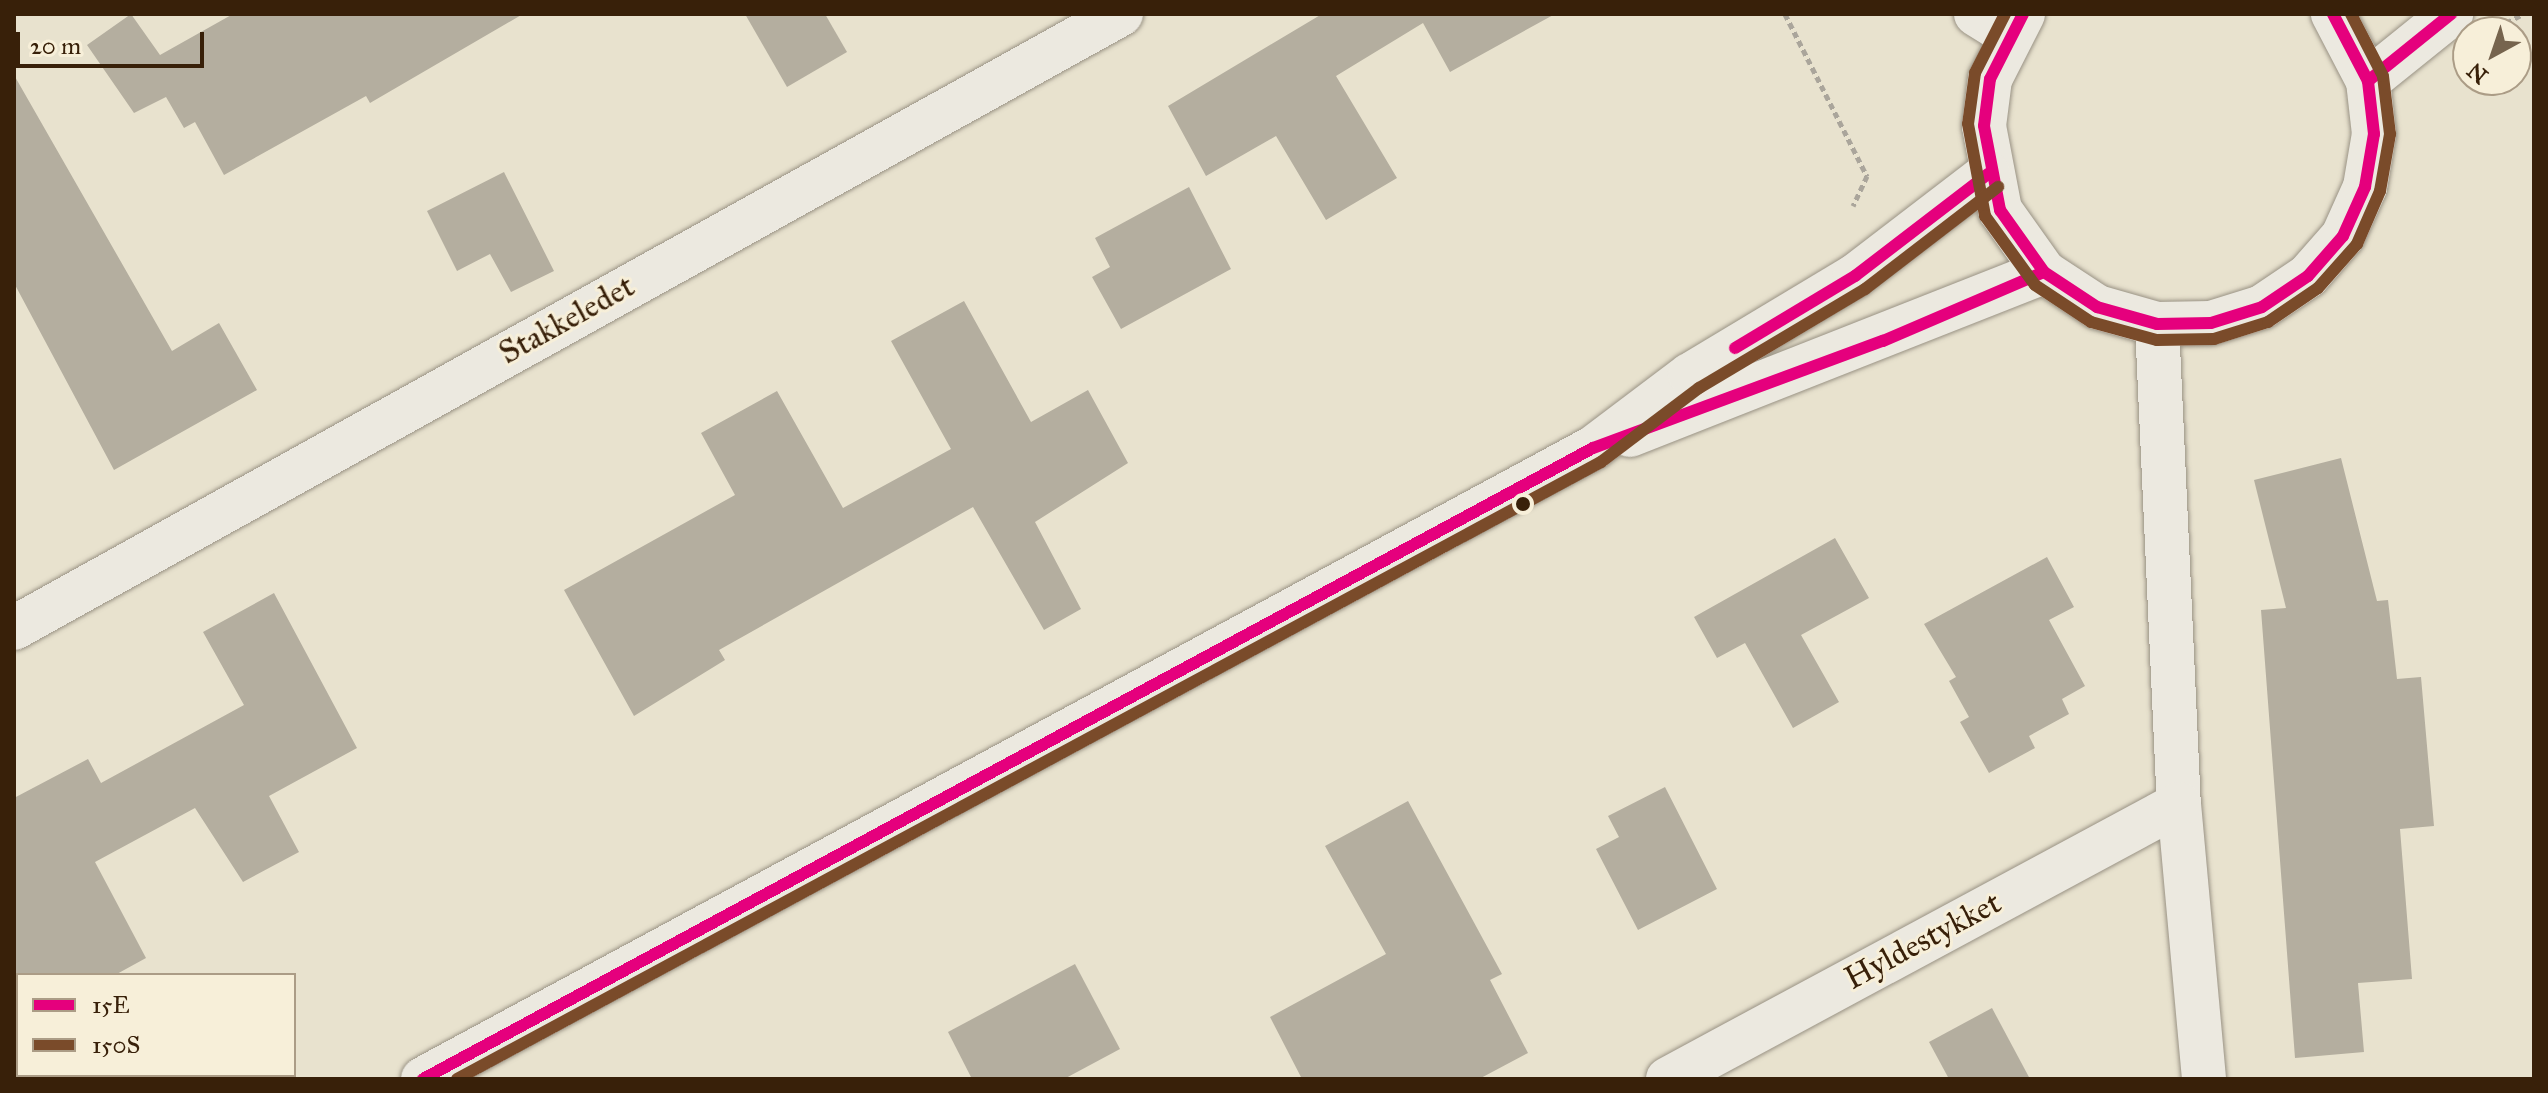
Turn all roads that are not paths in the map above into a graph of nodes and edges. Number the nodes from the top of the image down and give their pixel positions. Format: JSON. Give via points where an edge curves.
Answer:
{"nodes":[{"id":1,"x":1121,"y":14,"type":"edge"},
{"id":2,"x":2333,"y":14,"type":"edge"},
{"id":3,"x":2451,"y":14,"type":"edge"},
{"id":4,"x":2003,"y":21,"type":"edge"},
{"id":5,"x":2368,"y":81,"type":"junction"},
{"id":6,"x":1988,"y":174,"type":"junction"},
{"id":7,"x":2044,"y":272,"type":"junction"},
{"id":8,"x":2157,"y":324,"type":"junction"},
{"id":9,"x":1593,"y":448,"type":"junction"},
{"id":10,"x":14,"y":628,"type":"edge"},
{"id":11,"x":2179,"y":804,"type":"junction"},
{"id":12,"x":423,"y":1079,"type":"edge"},
{"id":13,"x":1668,"y":1079,"type":"edge"},
{"id":14,"x":2204,"y":1079,"type":"edge"}],
"edges":[{"from":1,"to":10,"type":"main road","name":"Stakkeledet"},
{"from":2,"to":5,"type":"main road"},
{"from":3,"to":5,"type":"main road"},
{"from":4,"to":6,"type":"main road","via":[[1990,79]]},
{"from":5,"to":8,"type":"main road","via":[[2374,134],[2365,187],[2343,236],[2308,276],[2262,307],[2211,323]]},
{"from":6,"to":7,"type":"main road","via":[[2000,210]]},
{"from":6,"to":9,"type":"main road","via":[[1855,276],[1690,375]]},
{"from":7,"to":8,"type":"main road","via":[[2097,307]]},
{"from":7,"to":9,"type":"main road","via":[[1883,341]]},
{"from":8,"to":11,"type":"main road"},
{"from":9,"to":12,"type":"main road"},
{"from":11,"to":13,"type":"main road","name":"Hyldestykket"},
{"from":11,"to":14,"type":"main road"}]}
